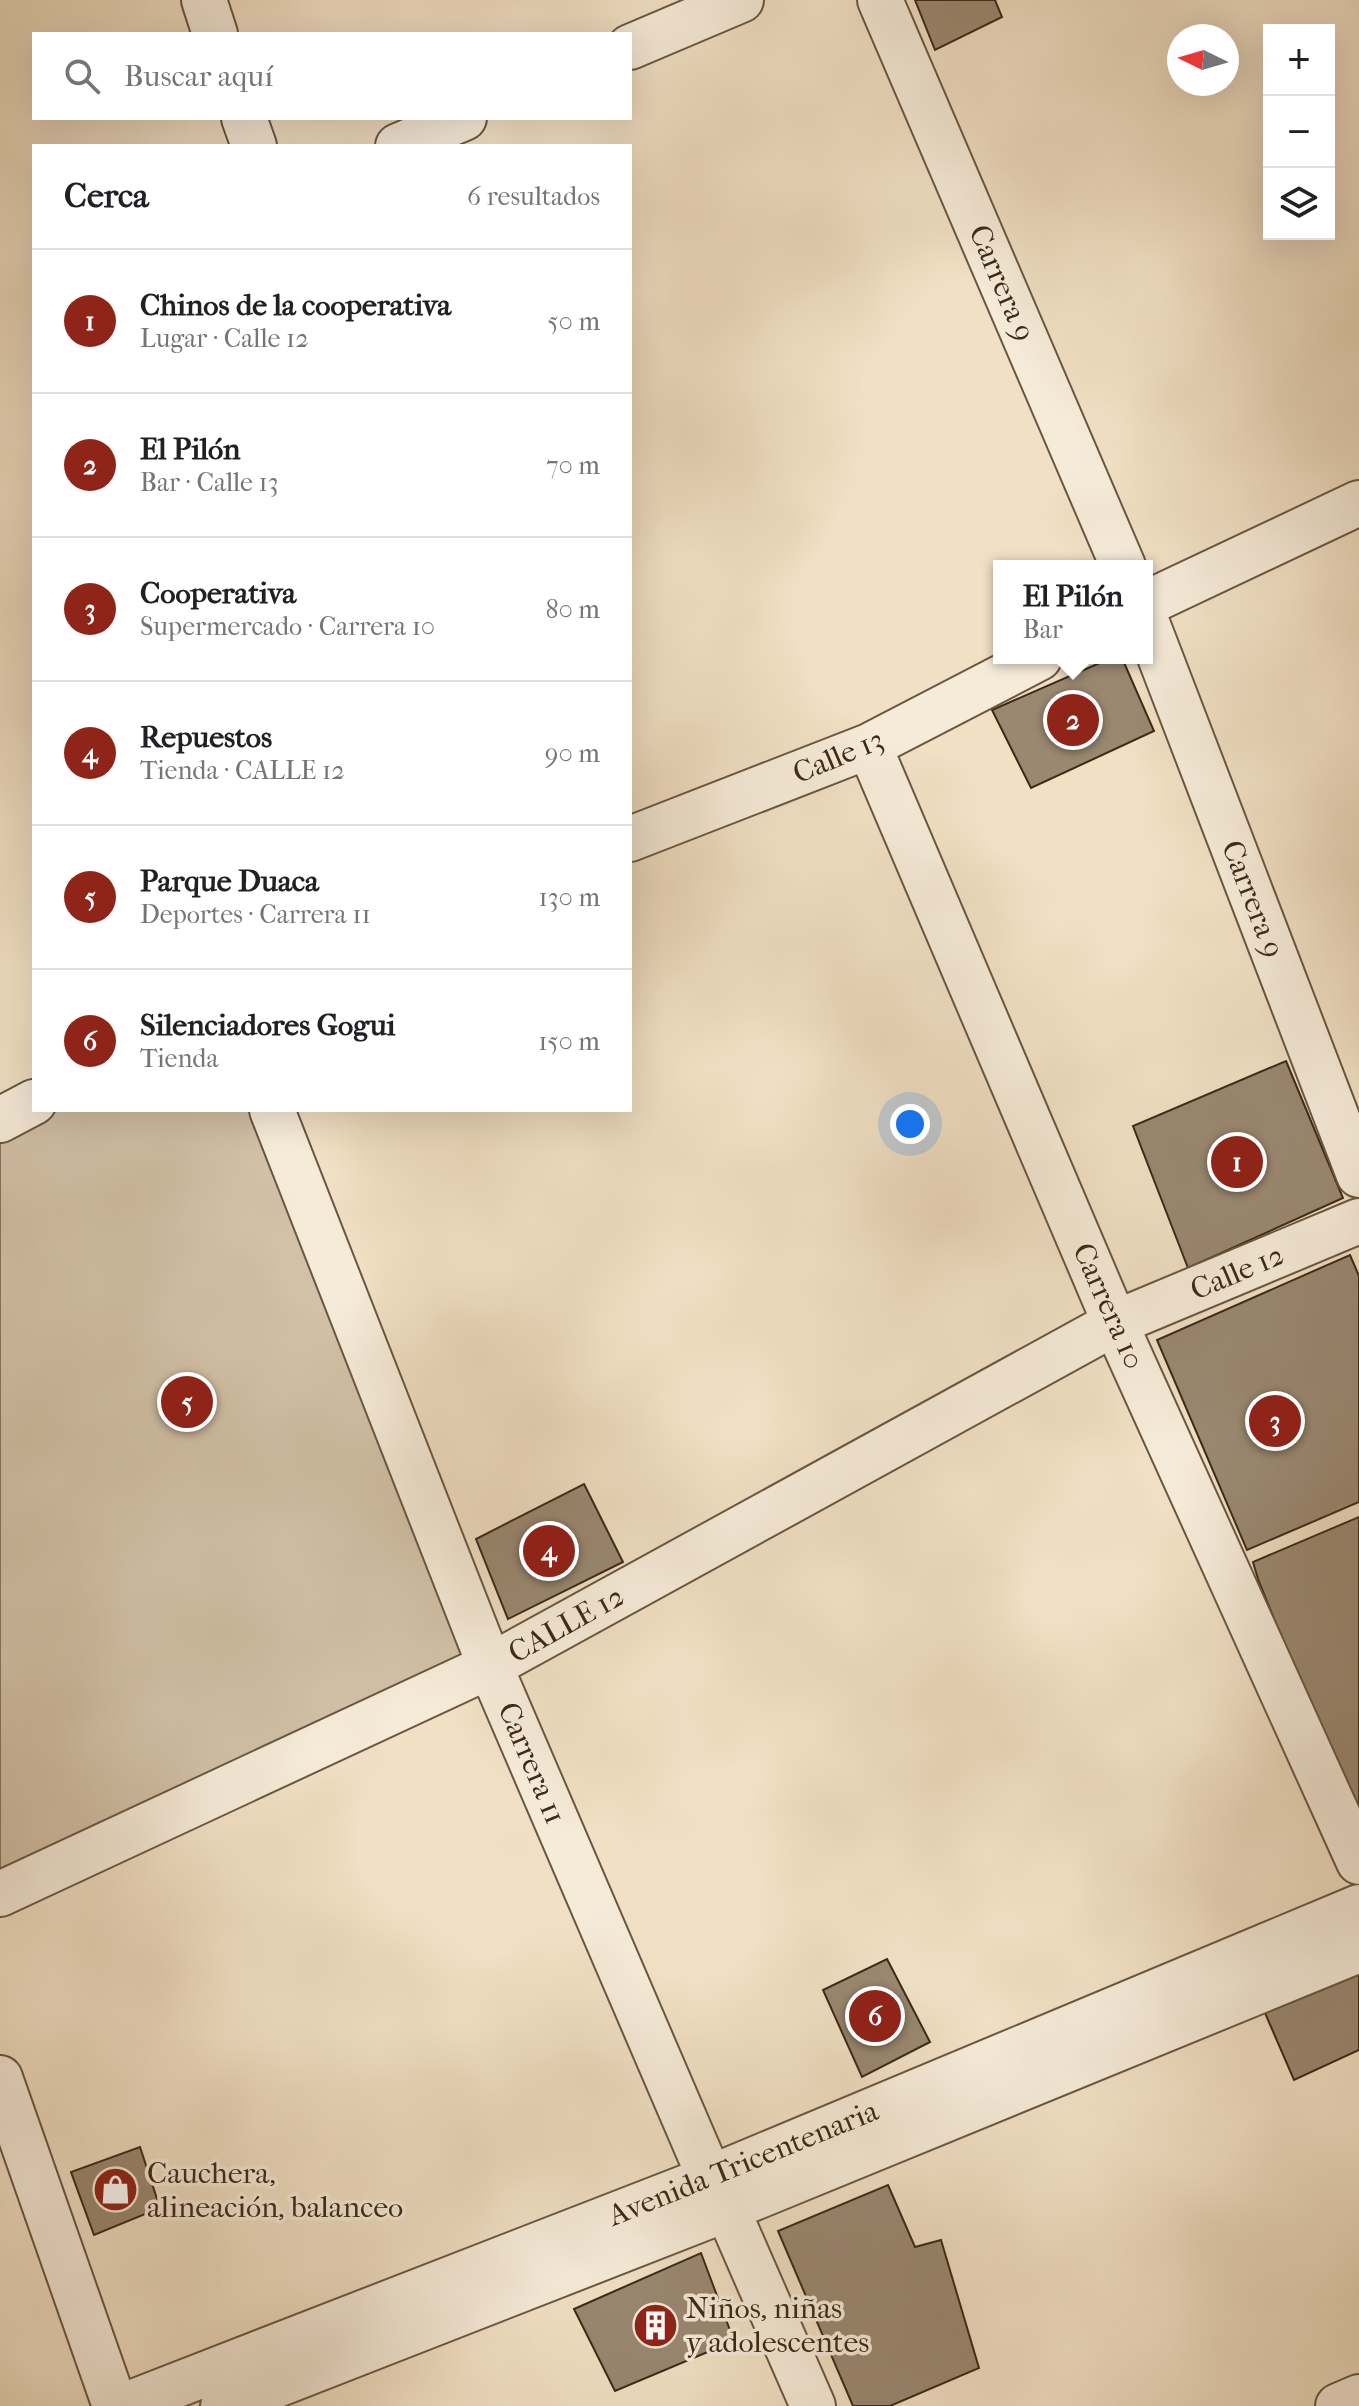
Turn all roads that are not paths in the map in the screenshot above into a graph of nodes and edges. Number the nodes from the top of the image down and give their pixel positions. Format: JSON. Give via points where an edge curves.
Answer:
{"nodes":[{"id":1,"x":204,"y":0,"type":"edge"},
{"id":2,"x":741,"y":0,"type":"edge"},
{"id":3,"x":880,"y":0,"type":"edge"},
{"id":4,"x":214,"y":32,"type":"edge"},
{"id":5,"x":632,"y":46,"type":"edge"},
{"id":6,"x":245,"y":120,"type":"edge"},
{"id":7,"x":459,"y":120,"type":"edge"},
{"id":8,"x":253,"y":144,"type":"edge"},
{"id":9,"x":403,"y":144,"type":"edge"},
{"id":10,"x":1359,"y":503,"type":"edge"},
{"id":11,"x":1120,"y":560,"type":"edge"},
{"id":12,"x":1153,"y":600,"type":"edge"},
{"id":13,"x":1153,"y":639,"type":"edge"},
{"id":14,"x":1027,"y":664,"type":"edge"},
{"id":15,"x":869,"y":746,"type":"junction"},
{"id":16,"x":632,"y":838,"type":"edge"},
{"id":17,"x":32,"y":1103,"type":"edge"},
{"id":18,"x":273,"y":1112,"type":"edge"},
{"id":19,"x":0,"y":1120,"type":"edge"},
{"id":20,"x":1359,"y":1175,"type":"edge"},
{"id":21,"x":1359,"y":1221,"type":"edge"},
{"id":22,"x":1115,"y":1323,"type":"junction"},
{"id":23,"x":490,"y":1666,"type":"junction"},
{"id":24,"x":1359,"y":1862,"type":"edge"},
{"id":25,"x":0,"y":1894,"type":"edge"},
{"id":26,"x":1359,"y":1907,"type":"edge"},
{"id":27,"x":1359,"y":1950,"type":"edge"},
{"id":28,"x":0,"y":2078,"type":"edge"},
{"id":29,"x":719,"y":2194,"type":"junction"},
{"id":30,"x":1359,"y":2397,"type":"edge"},
{"id":31,"x":115,"y":2406,"type":"edge"},
{"id":32,"x":123,"y":2406,"type":"edge"},
{"id":33,"x":223,"y":2406,"type":"edge"},
{"id":34,"x":813,"y":2406,"type":"edge"},
{"id":35,"x":1338,"y":2406,"type":"edge"}],
"edges":[{"from":1,"to":4,"type":"street"},
{"from":2,"to":5,"type":"street"},
{"from":3,"to":11,"type":"street","name":"Carrera 9"},
{"from":6,"to":8,"type":"street"},
{"from":7,"to":9,"type":"street"},
{"from":10,"to":12,"type":"street"},
{"from":13,"to":20,"type":"street","name":"Carrera 9"},
{"from":14,"to":15,"type":"street","name":"Calle 13"},
{"from":15,"to":16,"type":"street","name":"Calle 13"},
{"from":15,"to":22,"type":"street","name":"Carrera 10"},
{"from":17,"to":19,"type":"street"},
{"from":18,"to":23,"type":"street","name":"Carrera 11"},
{"from":21,"to":22,"type":"street","name":"Calle 12"},
{"from":22,"to":23,"type":"street","name":"CALLE 12"},
{"from":22,"to":24,"type":"street","name":"Carrera 10"},
{"from":23,"to":25,"type":"street","name":"CALLE 12"},
{"from":23,"to":29,"type":"street","name":"Carrera 11"},
{"from":26,"to":29,"type":"street","name":"Avenida Tricentenaria"},
{"from":27,"to":29,"type":"street","name":"Avenida Tricentenaria"},
{"from":28,"to":31,"type":"street"},
{"from":29,"to":32,"type":"street","name":"Avenida Tricentenaria"},
{"from":29,"to":33,"type":"street","name":"Avenida Tricentenaria"},
{"from":29,"to":34,"type":"street","name":"Carrera 11"},
{"from":30,"to":35,"type":"street"}]}
